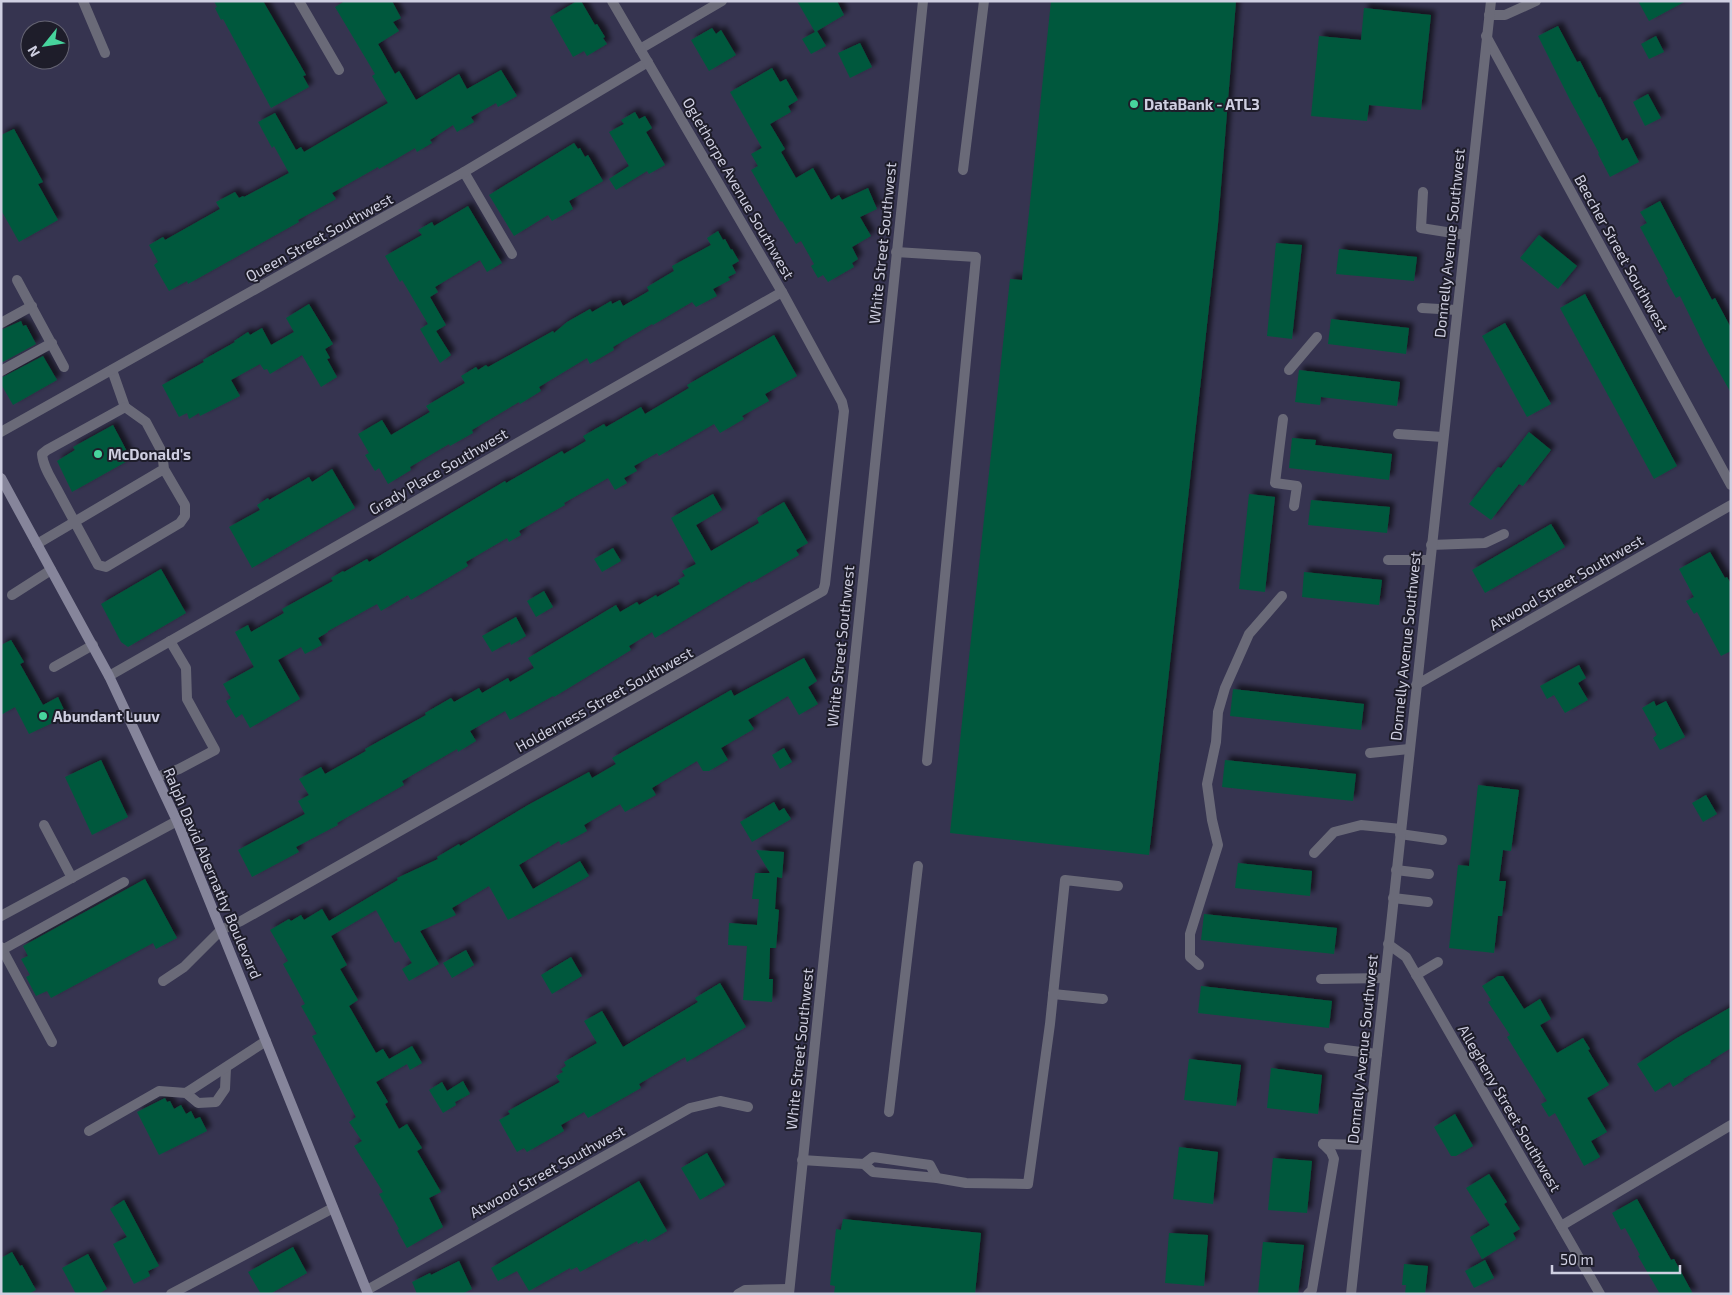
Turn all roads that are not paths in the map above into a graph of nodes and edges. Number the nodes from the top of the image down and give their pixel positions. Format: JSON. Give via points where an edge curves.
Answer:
{"nodes":[{"id":1,"x":83,"y":1,"type":"edge"},
{"id":2,"x":299,"y":1,"type":"edge"},
{"id":3,"x":612,"y":1,"type":"edge"},
{"id":4,"x":722,"y":1,"type":"edge"},
{"id":5,"x":923,"y":1,"type":"edge"},
{"id":6,"x":984,"y":1,"type":"edge"},
{"id":7,"x":1491,"y":1,"type":"edge"},
{"id":8,"x":1536,"y":1,"type":"edge"},
{"id":9,"x":1489,"y":15,"type":"junction"},
{"id":10,"x":1486,"y":36,"type":"junction"},
{"id":11,"x":640,"y":49,"type":"junction"},
{"id":12,"x":105,"y":53,"type":"dead end"},
{"id":13,"x":648,"y":62,"type":"junction"},
{"id":14,"x":339,"y":70,"type":"dead end"},
{"id":15,"x":964,"y":170,"type":"dead end"},
{"id":16,"x":464,"y":172,"type":"junction"},
{"id":17,"x":1423,"y":192,"type":"dead end"},
{"id":18,"x":1465,"y":234,"type":"junction"},
{"id":19,"x":896,"y":252,"type":"junction"},
{"id":20,"x":512,"y":254,"type":"dead end"},
{"id":21,"x":17,"y":280,"type":"dead end"},
{"id":22,"x":782,"y":292,"type":"junction"},
{"id":23,"x":32,"y":306,"type":"junction"},
{"id":24,"x":1422,"y":308,"type":"dead end"},
{"id":25,"x":1457,"y":310,"type":"junction"},
{"id":26,"x":1,"y":323,"type":"edge"},
{"id":27,"x":1317,"y":337,"type":"dead end"},
{"id":28,"x":52,"y":343,"type":"junction"},
{"id":29,"x":64,"y":367,"type":"dead end"},
{"id":30,"x":112,"y":370,"type":"junction"},
{"id":31,"x":1289,"y":370,"type":"dead end"},
{"id":32,"x":1,"y":371,"type":"edge"},
{"id":33,"x":837,"y":391,"type":"joint"},
{"id":34,"x":125,"y":407,"type":"junction"},
{"id":35,"x":1283,"y":419,"type":"dead end"},
{"id":36,"x":1,"y":432,"type":"edge"},
{"id":37,"x":1398,"y":434,"type":"dead end"},
{"id":38,"x":1443,"y":437,"type":"junction"},
{"id":39,"x":164,"y":469,"type":"junction"},
{"id":40,"x":1,"y":478,"type":"edge"},
{"id":41,"x":1731,"y":485,"type":"edge"},
{"id":42,"x":1731,"y":505,"type":"edge"},
{"id":43,"x":1294,"y":506,"type":"dead end"},
{"id":44,"x":75,"y":522,"type":"junction"},
{"id":45,"x":1504,"y":534,"type":"dead end"},
{"id":46,"x":38,"y":544,"type":"junction"},
{"id":47,"x":1432,"y":545,"type":"junction"},
{"id":48,"x":1388,"y":560,"type":"dead end"},
{"id":49,"x":1430,"y":560,"type":"junction"},
{"id":50,"x":51,"y":570,"type":"junction"},
{"id":51,"x":12,"y":595,"type":"dead end"},
{"id":52,"x":1282,"y":596,"type":"dead end"},
{"id":53,"x":170,"y":642,"type":"junction"},
{"id":54,"x":93,"y":645,"type":"junction"},
{"id":55,"x":54,"y":667,"type":"dead end"},
{"id":56,"x":110,"y":676,"type":"junction"},
{"id":57,"x":1416,"y":685,"type":"junction"},
{"id":58,"x":1409,"y":749,"type":"junction"},
{"id":59,"x":1370,"y":753,"type":"dead end"},
{"id":60,"x":928,"y":761,"type":"dead end"},
{"id":61,"x":157,"y":777,"type":"junction"},
{"id":62,"x":177,"y":821,"type":"junction"},
{"id":63,"x":44,"y":825,"type":"dead end"},
{"id":64,"x":1400,"y":832,"type":"junction"},
{"id":65,"x":1442,"y":840,"type":"dead end"},
{"id":66,"x":1314,"y":854,"type":"dead end"},
{"id":67,"x":918,"y":866,"type":"dead end"},
{"id":68,"x":1396,"y":870,"type":"junction"},
{"id":69,"x":1429,"y":874,"type":"dead end"},
{"id":70,"x":72,"y":878,"type":"junction"},
{"id":71,"x":124,"y":882,"type":"dead end"},
{"id":72,"x":1118,"y":886,"type":"dead end"},
{"id":73,"x":1393,"y":898,"type":"junction"},
{"id":74,"x":1428,"y":902,"type":"dead end"},
{"id":75,"x":1,"y":916,"type":"edge"},
{"id":76,"x":222,"y":930,"type":"junction"},
{"id":77,"x":1388,"y":944,"type":"junction"},
{"id":78,"x":2,"y":948,"type":"edge"},
{"id":79,"x":1438,"y":962,"type":"dead end"},
{"id":80,"x":1199,"y":965,"type":"dead end"},
{"id":81,"x":1416,"y":975,"type":"junction"},
{"id":82,"x":1321,"y":978,"type":"dead end"},
{"id":83,"x":1385,"y":978,"type":"junction"},
{"id":84,"x":163,"y":981,"type":"dead end"},
{"id":85,"x":1053,"y":994,"type":"junction"},
{"id":86,"x":1103,"y":999,"type":"dead end"},
{"id":87,"x":266,"y":1041,"type":"junction"},
{"id":88,"x":52,"y":1042,"type":"dead end"},
{"id":89,"x":1329,"y":1048,"type":"dead end"},
{"id":90,"x":1376,"y":1054,"type":"junction"},
{"id":91,"x":226,"y":1068,"type":"junction"},
{"id":92,"x":186,"y":1093,"type":"junction"},
{"id":93,"x":748,"y":1107,"type":"dead end"},
{"id":94,"x":889,"y":1112,"type":"dead end"},
{"id":95,"x":1731,"y":1125,"type":"edge"},
{"id":96,"x":89,"y":1131,"type":"dead end"},
{"id":97,"x":1367,"y":1145,"type":"junction"},
{"id":98,"x":802,"y":1160,"type":"junction"},
{"id":99,"x":333,"y":1208,"type":"junction"},
{"id":100,"x":1561,"y":1226,"type":"junction"},
{"id":101,"x":789,"y":1291,"type":"edge"},
{"id":102,"x":367,"y":1292,"type":"edge"},
{"id":103,"x":171,"y":1294,"type":"edge"},
{"id":104,"x":738,"y":1294,"type":"edge"},
{"id":105,"x":1308,"y":1294,"type":"edge"},
{"id":106,"x":1351,"y":1294,"type":"edge"},
{"id":107,"x":1600,"y":1294,"type":"edge"}],
"edges":[{"from":1,"to":12,"type":"street"},
{"from":2,"to":14,"type":"street"},
{"from":3,"to":11,"type":"street","name":"Oglethorpe Avenue Southwest"},
{"from":4,"to":11,"type":"street"},
{"from":5,"to":19,"type":"street","name":"White Street Southwest"},
{"from":6,"to":15,"type":"street"},
{"from":7,"to":9,"type":"street","name":"Donnelly Avenue Southwest"},
{"from":8,"to":9,"type":"street","via":[[1505,15]]},
{"from":9,"to":10,"type":"street","name":"Donnelly Avenue Southwest"},
{"from":10,"to":18,"type":"street","name":"Donnelly Avenue Southwest"},
{"from":10,"to":41,"type":"street","name":"Beecher Street Southwest"},
{"from":11,"to":13,"type":"street","name":"Oglethorpe Avenue Southwest"},
{"from":13,"to":16,"type":"street","name":"Queen Street Southwest"},
{"from":13,"to":22,"type":"street","name":"Oglethorpe Avenue Southwest"},
{"from":16,"to":20,"type":"street"},
{"from":16,"to":30,"type":"street","name":"Queen Street Southwest"},
{"from":17,"to":18,"type":"street","via":[[1421,228]]},
{"from":18,"to":25,"type":"street","name":"Donnelly Avenue Southwest"},
{"from":19,"to":60,"type":"street","via":[[976,257]]},
{"from":19,"to":98,"type":"street","name":"White Street Southwest"},
{"from":21,"to":23,"type":"street"},
{"from":22,"to":33,"type":"street","name":"Oglethorpe Avenue Southwest"},
{"from":22,"to":53,"type":"street","name":"Grady Place Southwest"},
{"from":23,"to":26,"type":"street"},
{"from":23,"to":28,"type":"street"},
{"from":24,"to":25,"type":"street"},
{"from":25,"to":38,"type":"street","name":"Donnelly Avenue Southwest"},
{"from":27,"to":31,"type":"street"},
{"from":28,"to":29,"type":"street"},
{"from":28,"to":32,"type":"street"},
{"from":30,"to":34,"type":"street"},
{"from":30,"to":36,"type":"street","name":"Queen Street Southwest"},
{"from":33,"to":76,"type":"street","name":"Holderness Street Southwest","via":[[844,410],[823,591]]},
{"from":34,"to":39,"type":"street","via":[[146,422],[162,452]]},
{"from":34,"to":44,"type":"street","via":[[42,454],[42,463]]},
{"from":35,"to":43,"type":"street","via":[[1275,483],[1297,486]]},
{"from":37,"to":38,"type":"street"},
{"from":38,"to":47,"type":"street","name":"Donnelly Avenue Southwest"},
{"from":39,"to":44,"type":"street"},
{"from":39,"to":44,"type":"street","via":[[185,505],[185,516],[180,523],[106,567],[98,565]]},
{"from":40,"to":46,"type":"main road","name":"Ralph David Abernathy Boulevard"},
{"from":42,"to":57,"type":"street","name":"Atwood Street Southwest"},
{"from":44,"to":46,"type":"street"},
{"from":45,"to":47,"type":"street","via":[[1485,543]]},
{"from":46,"to":50,"type":"main road","name":"Ralph David Abernathy Boulevard"},
{"from":47,"to":49,"type":"street","name":"Donnelly Avenue Southwest"},
{"from":48,"to":49,"type":"street"},
{"from":49,"to":57,"type":"street","name":"Donnelly Avenue Southwest"},
{"from":50,"to":51,"type":"street"},
{"from":50,"to":54,"type":"main road","name":"Ralph David Abernathy Boulevard"},
{"from":52,"to":80,"type":"street","via":[[1249,634],[1218,712],[1216,742],[1207,784],[1218,845],[1190,934],[1190,957]]},
{"from":53,"to":56,"type":"street","name":"Grady Place Southwest"},
{"from":53,"to":61,"type":"street","via":[[186,668],[187,698],[215,750]]},
{"from":54,"to":55,"type":"street"},
{"from":54,"to":56,"type":"main road","name":"Ralph David Abernathy Boulevard"},
{"from":56,"to":61,"type":"main road","name":"Ralph David Abernathy Boulevard"},
{"from":57,"to":58,"type":"street","name":"Donnelly Avenue Southwest"},
{"from":58,"to":59,"type":"street"},
{"from":58,"to":64,"type":"street","name":"Donnelly Avenue Southwest"},
{"from":61,"to":62,"type":"main road","name":"Ralph David Abernathy Boulevard"},
{"from":62,"to":70,"type":"street"},
{"from":62,"to":76,"type":"main road","name":"Ralph David Abernathy Boulevard"},
{"from":63,"to":70,"type":"street"},
{"from":64,"to":65,"type":"street"},
{"from":64,"to":66,"type":"street","via":[[1361,825],[1334,832]]},
{"from":64,"to":68,"type":"street","name":"Donnelly Avenue Southwest"},
{"from":67,"to":94,"type":"street"},
{"from":68,"to":69,"type":"street"},
{"from":68,"to":73,"type":"street","name":"Donnelly Avenue Southwest"},
{"from":70,"to":75,"type":"street"},
{"from":71,"to":78,"type":"street"},
{"from":72,"to":85,"type":"street","via":[[1065,880]]},
{"from":73,"to":74,"type":"street"},
{"from":73,"to":77,"type":"street","name":"Donnelly Avenue Southwest"},
{"from":76,"to":84,"type":"street","via":[[184,967]]},
{"from":76,"to":87,"type":"main road","name":"Ralph David Abernathy Boulevard"},
{"from":77,"to":81,"type":"street","name":"Allegheny Street Southwest","via":[[1406,957]]},
{"from":77,"to":83,"type":"street","name":"Donnelly Avenue Southwest"},
{"from":78,"to":88,"type":"street"},
{"from":79,"to":81,"type":"street"},
{"from":81,"to":100,"type":"street","name":"Allegheny Street Southwest"},
{"from":82,"to":83,"type":"street"},
{"from":83,"to":90,"type":"street","name":"Donnelly Avenue Southwest"},
{"from":85,"to":86,"type":"street"},
{"from":85,"to":98,"type":"street","via":[[1028,1184],[966,1183],[937,1178],[930,1165],[873,1157],[864,1164]]},
{"from":87,"to":91,"type":"street"},
{"from":87,"to":99,"type":"main road","name":"Ralph David Abernathy Boulevard"},
{"from":89,"to":90,"type":"street"},
{"from":90,"to":97,"type":"street","name":"Donnelly Avenue Southwest"},
{"from":91,"to":92,"type":"street"},
{"from":91,"to":92,"type":"street","via":[[225,1089],[216,1102],[198,1103]]},
{"from":92,"to":96,"type":"street","via":[[159,1090]]},
{"from":93,"to":102,"type":"street","name":"Atwood Street Southwest","via":[[720,1101],[690,1108]]},
{"from":95,"to":100,"type":"street"},
{"from":97,"to":105,"type":"street","via":[[1323,1144],[1334,1159],[1312,1290]]},
{"from":97,"to":106,"type":"street","name":"Donnelly Avenue Southwest"},
{"from":98,"to":101,"type":"street","name":"White Street Southwest"},
{"from":99,"to":102,"type":"main road","name":"Ralph David Abernathy Boulevard"},
{"from":99,"to":103,"type":"street"},
{"from":100,"to":107,"type":"street","name":"Allegheny Street Southwest"},
{"from":101,"to":104,"type":"street","via":[[745,1290]]}]}
